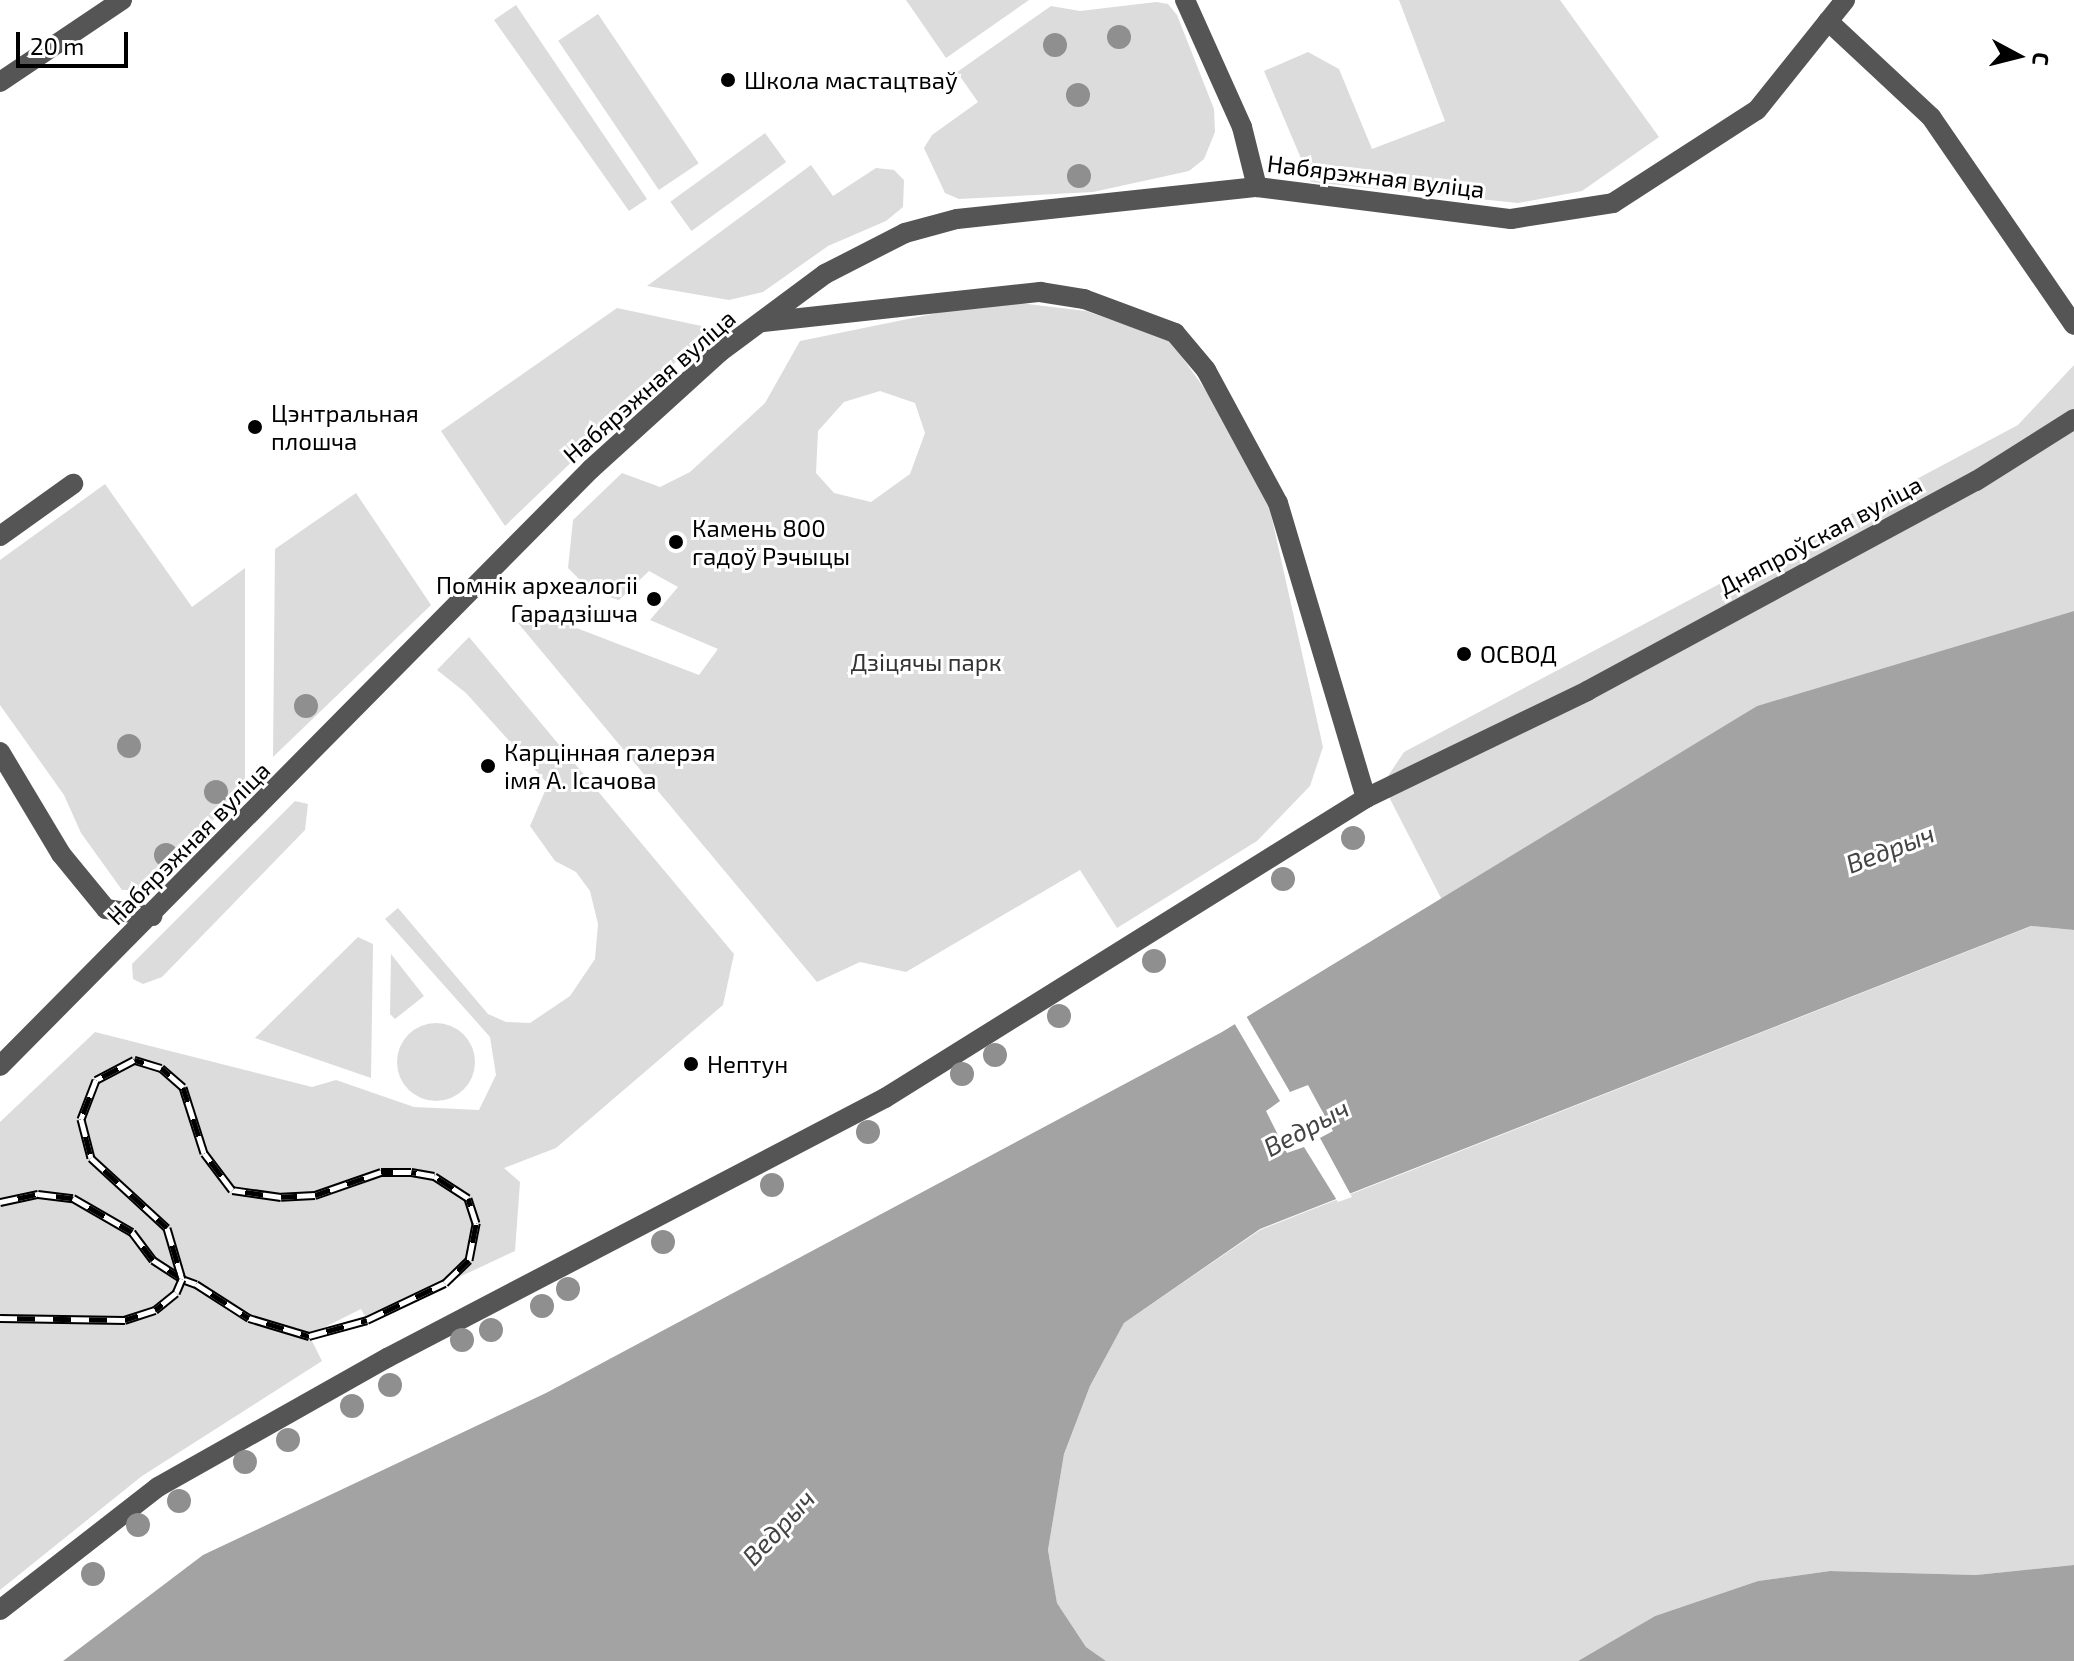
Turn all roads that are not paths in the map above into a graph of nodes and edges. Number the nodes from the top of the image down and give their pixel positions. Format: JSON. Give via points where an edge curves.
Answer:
{"nodes":[{"id":1,"x":122,"y":0,"type":"edge"},
{"id":2,"x":1185,"y":0,"type":"edge"},
{"id":3,"x":1845,"y":0,"type":"edge"},
{"id":4,"x":1828,"y":21,"type":"junction"},
{"id":5,"x":0,"y":82,"type":"edge"},
{"id":6,"x":1257,"y":187,"type":"junction"},
{"id":7,"x":762,"y":322,"type":"junction"},
{"id":8,"x":2074,"y":325,"type":"edge"},
{"id":9,"x":2074,"y":419,"type":"edge"},
{"id":10,"x":73,"y":484,"type":"dead end"},
{"id":11,"x":0,"y":536,"type":"edge"},
{"id":12,"x":0,"y":752,"type":"edge"},
{"id":13,"x":1366,"y":798,"type":"junction"},
{"id":14,"x":152,"y":916,"type":"junction"},
{"id":15,"x":0,"y":1066,"type":"edge"},
{"id":16,"x":0,"y":1610,"type":"edge"}],
"edges":[{"from":1,"to":5,"type":"street"},
{"from":2,"to":6,"type":"street","via":[[1242,127]]},
{"from":3,"to":4,"type":"street","name":"Набярэжная вуліца"},
{"from":4,"to":6,"type":"street","name":"Набярэжная вуліца","via":[[1757,110],[1613,203],[1511,219]]},
{"from":4,"to":8,"type":"street","via":[[1931,117]]},
{"from":6,"to":7,"type":"street","name":"Набярэжная вуліца","via":[[957,219],[905,233],[825,274]]},
{"from":7,"to":13,"type":"street","via":[[1040,292],[1084,299],[1175,333],[1206,370],[1278,503]]},
{"from":7,"to":14,"type":"street","name":"Набярэжная вуліца","via":[[720,352],[591,469]]},
{"from":9,"to":13,"type":"street","name":"Дняпроўская вуліца","via":[[1976,481],[1587,691]]},
{"from":10,"to":11,"type":"street"},
{"from":12,"to":14,"type":"street","via":[[61,854],[106,909]]},
{"from":13,"to":16,"type":"street","name":"Дняпроўская вуліца","via":[[885,1098],[387,1358],[158,1487]]},
{"from":14,"to":15,"type":"street","name":"Набярэжная вуліца"}]}
